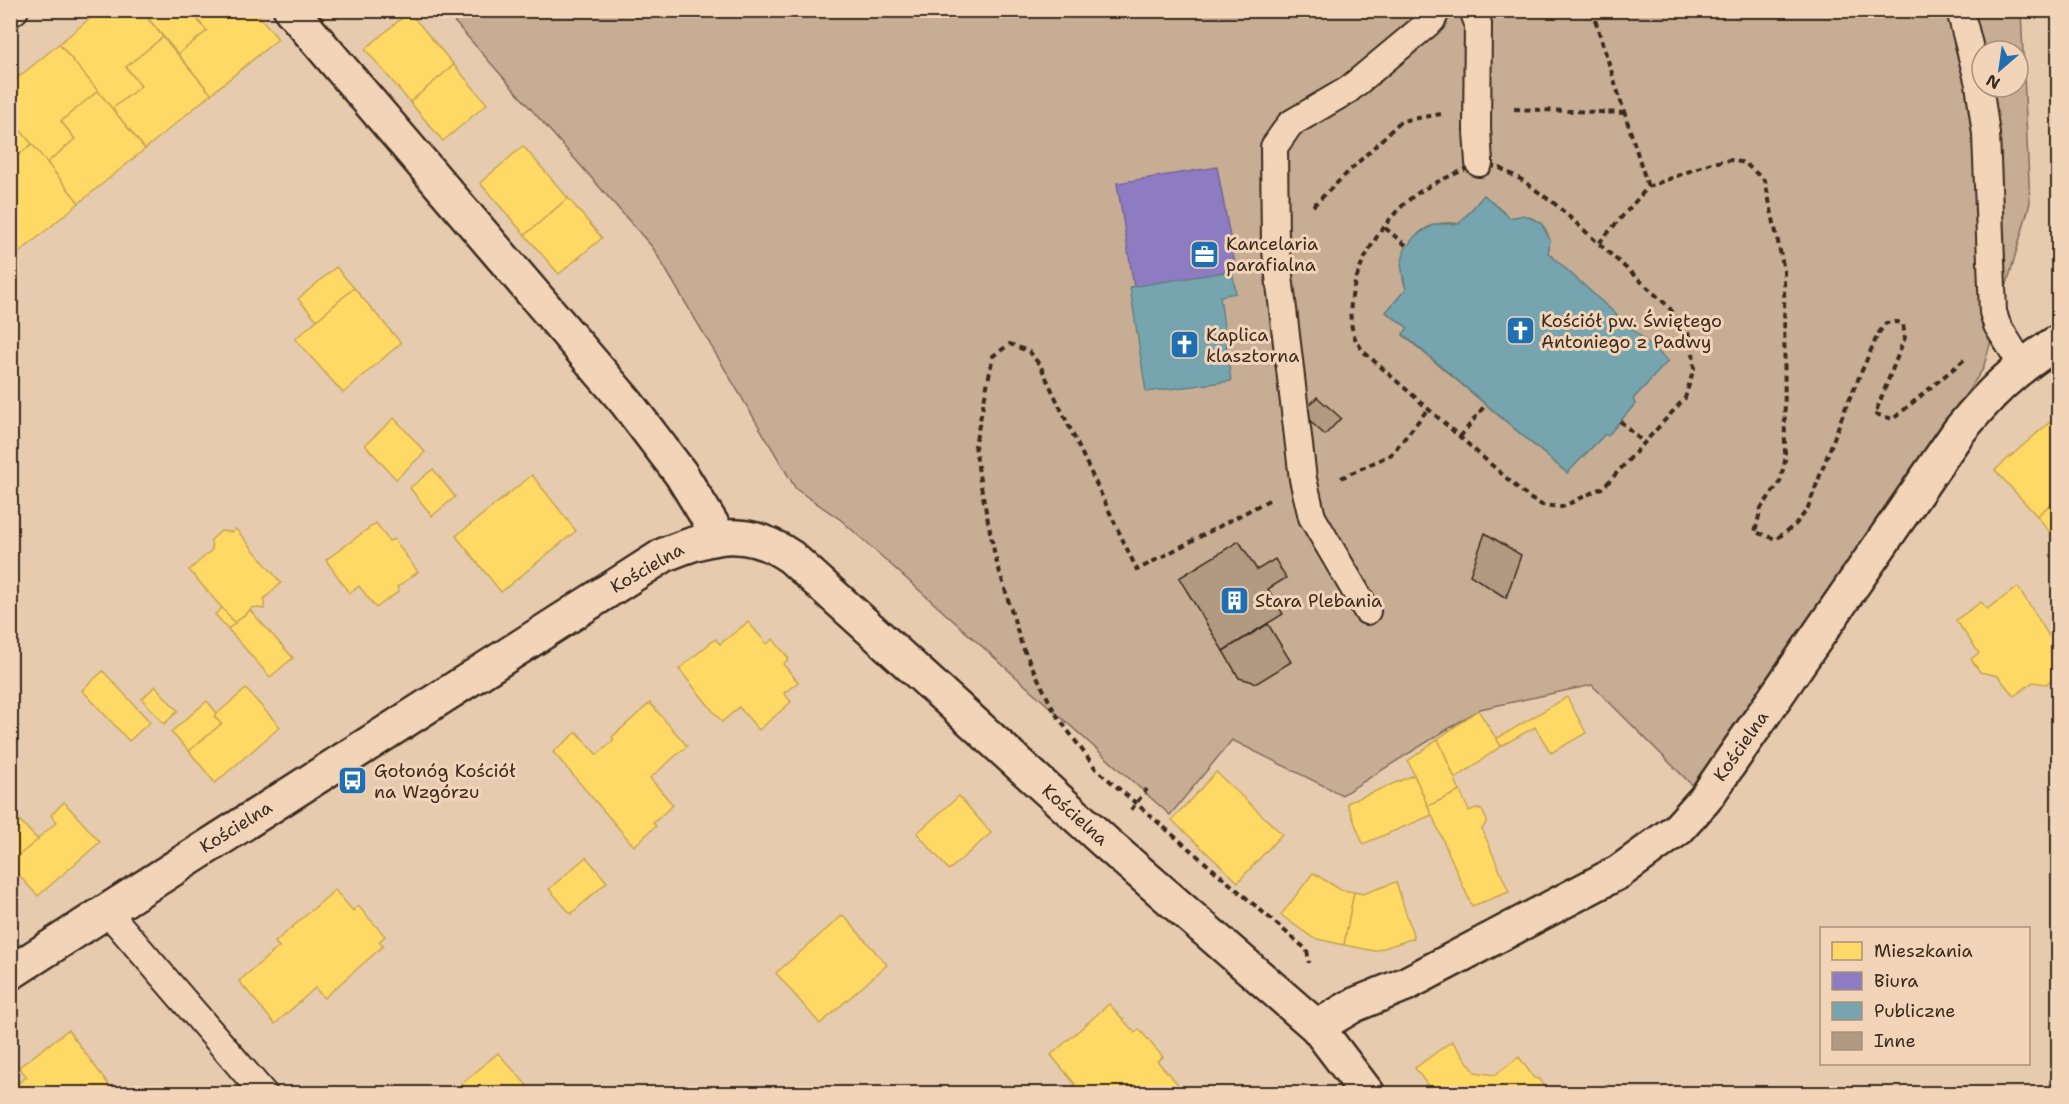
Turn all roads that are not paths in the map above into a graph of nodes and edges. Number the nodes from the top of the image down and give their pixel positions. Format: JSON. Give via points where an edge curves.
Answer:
{"nodes":[{"id":1,"x":15,"y":10,"type":"edge"},
{"id":2,"x":291,"y":10,"type":"edge"},
{"id":3,"x":1437,"y":10,"type":"edge"},
{"id":4,"x":1473,"y":10,"type":"edge"},
{"id":5,"x":1960,"y":10,"type":"edge"},
{"id":6,"x":10,"y":14,"type":"edge"},
{"id":7,"x":1479,"y":163,"type":"road end"},
{"id":8,"x":2058,"y":342,"type":"edge"},
{"id":9,"x":2022,"y":365,"type":"junction"},
{"id":10,"x":719,"y":536,"type":"junction"},
{"id":11,"x":1367,"y":611,"type":"dead end"},
{"id":12,"x":106,"y":910,"type":"junction"},
{"id":13,"x":10,"y":973,"type":"edge"},
{"id":14,"x":1317,"y":1027,"type":"junction"},
{"id":15,"x":264,"y":1094,"type":"edge"},
{"id":16,"x":1368,"y":1094,"type":"edge"}],
"edges":[{"from":1,"to":6,"type":"lane"},
{"from":2,"to":10,"type":"street","via":[[626,402],[681,474]]},
{"from":3,"to":11,"type":"lane","via":[[1432,20],[1347,90],[1290,124],[1274,147],[1275,242],[1303,479],[1312,517]]},
{"from":4,"to":7,"type":"lane","via":[[1478,24]]},
{"from":5,"to":9,"type":"lane","via":[[1977,74],[1985,125],[1994,312],[1997,325]]},
{"from":8,"to":9,"type":"street","name":"Kościelna"},
{"from":9,"to":14,"type":"street","name":"Kościelna","via":[[1996,387],[1959,431],[1705,799],[1678,829],[1619,872]]},
{"from":10,"to":12,"type":"street","name":"Kościelna","via":[[664,555]]},
{"from":10,"to":14,"type":"street","name":"Kościelna","via":[[756,539],[791,557],[1106,843]]},
{"from":12,"to":13,"type":"street","name":"Kościelna"},
{"from":12,"to":15,"type":"lane"},
{"from":14,"to":16,"type":"street","name":"Kościelna"}]}
